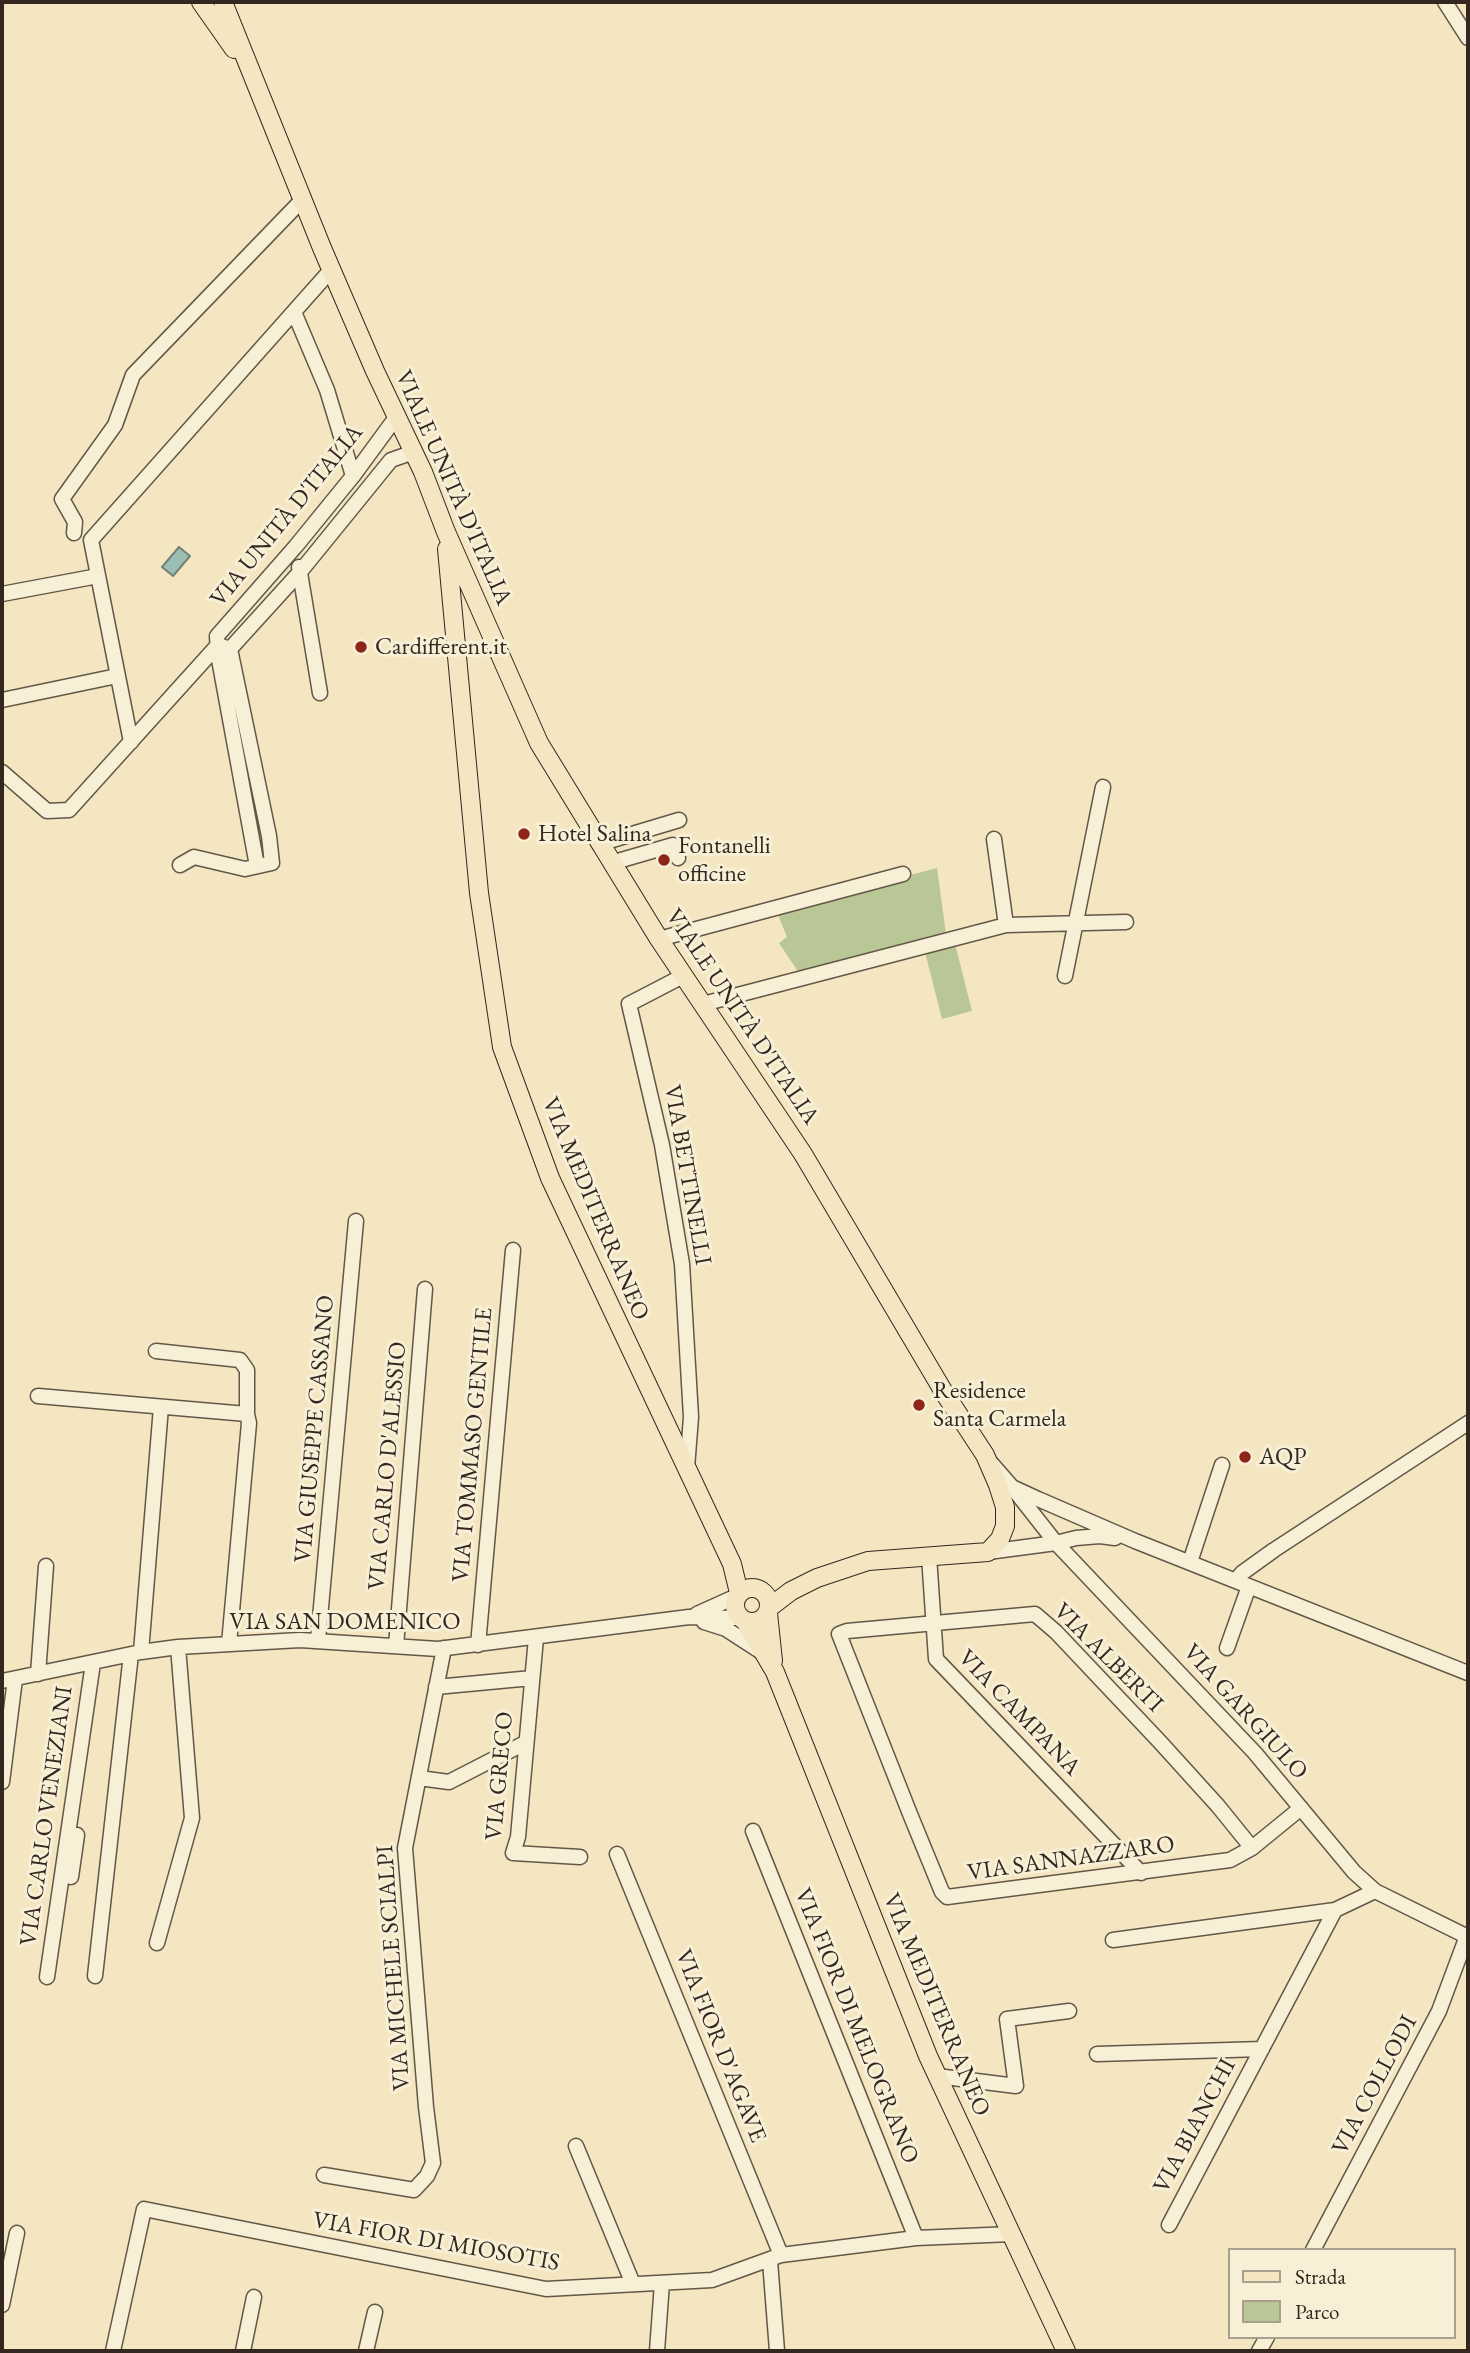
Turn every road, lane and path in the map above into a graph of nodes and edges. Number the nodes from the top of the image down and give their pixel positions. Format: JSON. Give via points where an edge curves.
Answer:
{"nodes":[{"id":1,"x":201,"y":2,"type":"edge"},
{"id":2,"x":223,"y":2,"type":"edge"},
{"id":3,"x":1445,"y":2,"type":"edge"},
{"id":4,"x":1468,"y":38,"type":"edge"},
{"id":5,"x":252,"y":76,"type":"junction"},
{"id":6,"x":303,"y":200,"type":"junction"},
{"id":7,"x":331,"y":270,"type":"junction"},
{"id":8,"x":294,"y":312,"type":"junction"},
{"id":9,"x":397,"y":416,"type":"junction"},
{"id":10,"x":414,"y":452,"type":"junction"},
{"id":11,"x":353,"y":476,"type":"junction"},
{"id":12,"x":446,"y":532,"type":"junction"},
{"id":13,"x":74,"y":533,"type":"dead end"},
{"id":14,"x":296,"y":546,"type":"junction"},
{"id":15,"x":300,"y":572,"type":"junction"},
{"id":16,"x":98,"y":576,"type":"junction"},
{"id":17,"x":2,"y":594,"type":"edge"},
{"id":18,"x":480,"y":609,"type":"junction"},
{"id":19,"x":454,"y":621,"type":"junction"},
{"id":20,"x":224,"y":647,"type":"junction"},
{"id":21,"x":117,"y":676,"type":"junction"},
{"id":22,"x":320,"y":693,"type":"dead end"},
{"id":23,"x":2,"y":700,"type":"edge"},
{"id":24,"x":131,"y":742,"type":"junction"},
{"id":25,"x":2,"y":772,"type":"edge"},
{"id":26,"x":1103,"y":788,"type":"dead end"},
{"id":27,"x":679,"y":820,"type":"dead end"},
{"id":28,"x":994,"y":839,"type":"dead end"},
{"id":29,"x":599,"y":844,"type":"junction"},
{"id":30,"x":678,"y":858,"type":"dead end"},
{"id":31,"x":611,"y":863,"type":"junction"},
{"id":32,"x":180,"y":865,"type":"dead end"},
{"id":33,"x":903,"y":874,"type":"dead end"},
{"id":34,"x":1126,"y":922,"type":"dead end"},
{"id":35,"x":1076,"y":923,"type":"junction"},
{"id":36,"x":1006,"y":925,"type":"junction"},
{"id":37,"x":659,"y":939,"type":"junction"},
{"id":38,"x":683,"y":976,"type":"junction"},
{"id":39,"x":1065,"y":976,"type":"dead end"},
{"id":40,"x":703,"y":1004,"type":"junction"},
{"id":41,"x":356,"y":1221,"type":"dead end"},
{"id":42,"x":513,"y":1250,"type":"dead end"},
{"id":43,"x":425,"y":1289,"type":"dead end"},
{"id":44,"x":156,"y":1351,"type":"dead end"},
{"id":45,"x":38,"y":1396,"type":"dead end"},
{"id":46,"x":161,"y":1407,"type":"junction"},
{"id":47,"x":247,"y":1414,"type":"junction"},
{"id":48,"x":691,"y":1417,"type":"junction"},
{"id":49,"x":1468,"y":1423,"type":"edge"},
{"id":50,"x":669,"y":1431,"type":"junction"},
{"id":51,"x":985,"y":1455,"type":"junction"},
{"id":52,"x":1222,"y":1465,"type":"dead end"},
{"id":53,"x":687,"y":1471,"type":"junction"},
{"id":54,"x":1012,"y":1487,"type":"junction"},
{"id":55,"x":1135,"y":1541,"type":"junction"},
{"id":56,"x":1056,"y":1543,"type":"junction"},
{"id":57,"x":988,"y":1552,"type":"junction"},
{"id":58,"x":929,"y":1556,"type":"junction"},
{"id":59,"x":1190,"y":1562,"type":"junction"},
{"id":60,"x":46,"y":1566,"type":"dead end"},
{"id":61,"x":1243,"y":1583,"type":"junction"},
{"id":62,"x":738,"y":1595,"type":"junction"},
{"id":63,"x":769,"y":1610,"type":"junction"},
{"id":64,"x":689,"y":1617,"type":"junction"},
{"id":65,"x":743,"y":1620,"type":"junction"},
{"id":66,"x":932,"y":1625,"type":"junction"},
{"id":67,"x":839,"y":1634,"type":"joint"},
{"id":68,"x":536,"y":1638,"type":"junction"},
{"id":69,"x":318,"y":1640,"type":"junction"},
{"id":70,"x":229,"y":1644,"type":"junction"},
{"id":71,"x":478,"y":1645,"type":"junction"},
{"id":72,"x":396,"y":1646,"type":"junction"},
{"id":73,"x":178,"y":1647,"type":"junction"},
{"id":74,"x":444,"y":1648,"type":"junction"},
{"id":75,"x":1227,"y":1648,"type":"dead end"},
{"id":76,"x":136,"y":1653,"type":"junction"},
{"id":77,"x":763,"y":1653,"type":"junction"},
{"id":78,"x":98,"y":1662,"type":"junction"},
{"id":79,"x":775,"y":1672,"type":"junction"},
{"id":80,"x":38,"y":1674,"type":"junction"},
{"id":81,"x":1468,"y":1674,"type":"edge"},
{"id":82,"x":532,"y":1678,"type":"junction"},
{"id":83,"x":8,"y":1680,"type":"edge"},
{"id":84,"x":436,"y":1688,"type":"junction"},
{"id":85,"x":525,"y":1743,"type":"junction"},
{"id":86,"x":419,"y":1778,"type":"junction"},
{"id":87,"x":2,"y":1782,"type":"edge"},
{"id":88,"x":1301,"y":1808,"type":"junction"},
{"id":89,"x":753,"y":1831,"type":"dead end"},
{"id":90,"x":1252,"y":1848,"type":"junction"},
{"id":91,"x":617,"y":1854,"type":"dead end"},
{"id":92,"x":580,"y":1857,"type":"dead end"},
{"id":93,"x":1141,"y":1873,"type":"junction"},
{"id":94,"x":71,"y":1877,"type":"dead end"},
{"id":95,"x":1376,"y":1891,"type":"junction"},
{"id":96,"x":1335,"y":1910,"type":"junction"},
{"id":97,"x":1467,"y":1937,"type":"edge"},
{"id":98,"x":1113,"y":1940,"type":"dead end"},
{"id":99,"x":156,"y":1943,"type":"dead end"},
{"id":100,"x":95,"y":1976,"type":"dead end"},
{"id":101,"x":47,"y":1977,"type":"dead end"},
{"id":102,"x":1069,"y":2011,"type":"dead end"},
{"id":103,"x":1262,"y":2049,"type":"junction"},
{"id":104,"x":1097,"y":2054,"type":"dead end"},
{"id":105,"x":937,"y":2076,"type":"junction"},
{"id":106,"x":576,"y":2146,"type":"dead end"},
{"id":107,"x":324,"y":2175,"type":"dead end"},
{"id":108,"x":1169,"y":2224,"type":"dead end"},
{"id":109,"x":17,"y":2233,"type":"dead end"},
{"id":110,"x":1012,"y":2234,"type":"junction"},
{"id":111,"x":916,"y":2238,"type":"junction"},
{"id":112,"x":1314,"y":2248,"type":"edge"},
{"id":113,"x":776,"y":2258,"type":"junction"},
{"id":114,"x":662,"y":2283,"type":"junction"},
{"id":115,"x":633,"y":2284,"type":"junction"},
{"id":116,"x":254,"y":2297,"type":"dead end"},
{"id":117,"x":2,"y":2305,"type":"edge"},
{"id":118,"x":374,"y":2312,"type":"dead end"},
{"id":119,"x":113,"y":2351,"type":"edge"},
{"id":120,"x":243,"y":2351,"type":"edge"},
{"id":121,"x":366,"y":2351,"type":"edge"},
{"id":122,"x":657,"y":2351,"type":"edge"},
{"id":123,"x":777,"y":2351,"type":"edge"},
{"id":124,"x":1066,"y":2351,"type":"edge"}],
"edges":[{"from":1,"to":5,"type":"main road","name":"VIALE UNITÀ D'ITALIA"},
{"from":2,"to":5,"type":"main road","name":"VIALE UNITÀ D'ITALIA"},
{"from":3,"to":4,"type":"street"},
{"from":5,"to":6,"type":"main road","name":"VIALE UNITÀ D'ITALIA"},
{"from":6,"to":7,"type":"main road","name":"VIALE UNITÀ D'ITALIA"},
{"from":6,"to":13,"type":"street","via":[[133,375],[115,425],[62,499],[75,522]]},
{"from":7,"to":8,"type":"street"},
{"from":7,"to":9,"type":"main road","name":"VIALE UNITÀ D'ITALIA"},
{"from":8,"to":11,"type":"street","via":[[327,390]]},
{"from":8,"to":16,"type":"street","via":[[91,540]]},
{"from":9,"to":10,"type":"main road","name":"VIALE UNITÀ D'ITALIA"},
{"from":9,"to":11,"type":"street","name":"VIA UNITÀ D'ITALIA"},
{"from":10,"to":12,"type":"main road","name":"VIALE UNITÀ D'ITALIA"},
{"from":10,"to":15,"type":"street","via":[[391,460]]},
{"from":11,"to":14,"type":"street","name":"VIA UNITÀ D'ITALIA"},
{"from":12,"to":18,"type":"main road","name":"VIALE UNITÀ D'ITALIA"},
{"from":12,"to":19,"type":"main road","name":"VIA MEDITERRANEO"},
{"from":14,"to":15,"type":"street"},
{"from":14,"to":20,"type":"street","name":"VIA UNITÀ D'ITALIA","via":[[217,636]]},
{"from":15,"to":20,"type":"street"},
{"from":15,"to":22,"type":"street"},
{"from":16,"to":17,"type":"street"},
{"from":16,"to":21,"type":"street"},
{"from":18,"to":19,"type":"main road","via":[[466,608]]},
{"from":18,"to":29,"type":"main road","name":"VIALE UNITÀ D'ITALIA","via":[[539,743]]},
{"from":19,"to":50,"type":"main road","name":"VIA MEDITERRANEO","via":[[479,893],[502,1047],[550,1178]]},
{"from":20,"to":24,"type":"street"},
{"from":20,"to":32,"type":"street","via":[[261,866],[245,869],[194,857]]},
{"from":21,"to":23,"type":"street"},
{"from":21,"to":24,"type":"street"},
{"from":24,"to":25,"type":"street","via":[[69,810],[47,811]]},
{"from":26,"to":35,"type":"street"},
{"from":27,"to":29,"type":"street"},
{"from":28,"to":36,"type":"street"},
{"from":29,"to":31,"type":"main road","name":"VIALE UNITÀ D'ITALIA"},
{"from":30,"to":31,"type":"street","via":[[673,845]]},
{"from":31,"to":37,"type":"main road","name":"VIALE UNITÀ D'ITALIA"},
{"from":33,"to":37,"type":"street"},
{"from":34,"to":35,"type":"street"},
{"from":35,"to":36,"type":"street"},
{"from":35,"to":39,"type":"street"},
{"from":36,"to":40,"type":"street"},
{"from":37,"to":38,"type":"main road","name":"VIALE UNITÀ D'ITALIA"},
{"from":38,"to":40,"type":"main road","name":"VIALE UNITÀ D'ITALIA"},
{"from":38,"to":48,"type":"street","name":"VIA BETTINELLI","via":[[629,1004],[662,1145],[682,1264]]},
{"from":40,"to":51,"type":"main road","name":"VIALE UNITÀ D'ITALIA","via":[[803,1154]]},
{"from":41,"to":69,"type":"street","name":"VIA GIUSEPPE CASSANO"},
{"from":42,"to":71,"type":"street","name":"VIA TOMMASO GENTILE"},
{"from":43,"to":72,"type":"street","name":"VIA CARLO D'ALESSIO"},
{"from":44,"to":47,"type":"street","via":[[240,1360],[247,1370]]},
{"from":45,"to":46,"type":"street"},
{"from":46,"to":47,"type":"street"},
{"from":46,"to":76,"type":"street"},
{"from":47,"to":70,"type":"street"},
{"from":48,"to":50,"type":"street"},
{"from":48,"to":53,"type":"street","name":"VIA BETTINELLI"},
{"from":49,"to":61,"type":"street","via":[[1274,1550],[1242,1573]]},
{"from":50,"to":53,"type":"main road","name":"VIA MEDITERRANEO"},
{"from":51,"to":54,"type":"street","name":"VIA GARGIULO"},
{"from":51,"to":57,"type":"main road","name":"VIALE UNITÀ D'ITALIA","via":[[1005,1507],[1005,1526]]},
{"from":52,"to":59,"type":"street"},
{"from":53,"to":62,"type":"main road","name":"VIA MEDITERRANEO","via":[[732,1564]]},
{"from":54,"to":55,"type":"street"},
{"from":54,"to":56,"type":"street","name":"VIA GARGIULO"},
{"from":55,"to":56,"type":"street","via":[[1100,1536]]},
{"from":55,"to":59,"type":"street"},
{"from":56,"to":57,"type":"street"},
{"from":56,"to":88,"type":"street","name":"VIA GARGIULO","via":[[1255,1752]]},
{"from":57,"to":58,"type":"main road"},
{"from":58,"to":63,"type":"main road","via":[[868,1561],[808,1582]]},
{"from":58,"to":66,"type":"street","name":"VIA CAMPANA"},
{"from":59,"to":61,"type":"street"},
{"from":60,"to":80,"type":"street"},
{"from":61,"to":75,"type":"street"},
{"from":61,"to":81,"type":"street"},
{"from":62,"to":63,"type":"main road","via":[[749,1588],[760,1589],[768,1597]]},
{"from":62,"to":64,"type":"street","name":"VIA SAN DOMENICO"},
{"from":62,"to":65,"type":"main road","via":[[735,1608]]},
{"from":63,"to":65,"type":"main road","via":[[761,1620]]},
{"from":63,"to":79,"type":"main road"},
{"from":64,"to":65,"type":"street","name":"VIA SAN DOMENICO"},
{"from":64,"to":68,"type":"street","name":"VIA SAN DOMENICO"},
{"from":64,"to":77,"type":"street","via":[[726,1629]]},
{"from":65,"to":77,"type":"main road"},
{"from":66,"to":67,"type":"street","name":"VIA ALBERTI"},
{"from":66,"to":90,"type":"street","name":"VIA ALBERTI","via":[[1035,1614],[1219,1806]]},
{"from":66,"to":93,"type":"street","name":"VIA CAMPANA","via":[[936,1659]]},
{"from":67,"to":93,"type":"street","name":"VIA SANNAZZARO","via":[[947,1897]]},
{"from":68,"to":71,"type":"street","name":"VIA SAN DOMENICO"},
{"from":68,"to":82,"type":"street","name":"VIA GRECO"},
{"from":69,"to":70,"type":"street","name":"VIA SAN DOMENICO"},
{"from":69,"to":72,"type":"street","name":"VIA SAN DOMENICO"},
{"from":70,"to":73,"type":"street","name":"VIA SAN DOMENICO"},
{"from":71,"to":74,"type":"street","name":"VIA SAN DOMENICO"},
{"from":72,"to":74,"type":"street","name":"VIA SAN DOMENICO"},
{"from":73,"to":76,"type":"street","name":"VIA SAN DOMENICO"},
{"from":73,"to":99,"type":"street","via":[[192,1818]]},
{"from":74,"to":84,"type":"street","name":"VIA MICHELE SCIALPI"},
{"from":76,"to":78,"type":"street","name":"VIA SAN DOMENICO"},
{"from":76,"to":100,"type":"street"},
{"from":77,"to":79,"type":"main road"},
{"from":78,"to":80,"type":"street","name":"VIA SAN DOMENICO"},
{"from":78,"to":94,"type":"street"},
{"from":78,"to":101,"type":"street","name":"VIA CARLO VENEZIANI"},
{"from":79,"to":105,"type":"main road","name":"VIA MEDITERRANEO"},
{"from":80,"to":83,"type":"street","name":"VIA SAN DOMENICO"},
{"from":82,"to":84,"type":"street"},
{"from":82,"to":85,"type":"street","name":"VIA GRECO"},
{"from":83,"to":87,"type":"street"},
{"from":84,"to":86,"type":"street","name":"VIA MICHELE SCIALPI"},
{"from":85,"to":86,"type":"street","via":[[449,1782]]},
{"from":85,"to":92,"type":"street","name":"VIA GRECO","via":[[513,1853]]},
{"from":86,"to":107,"type":"street","name":"VIA MICHELE SCIALPI","via":[[405,1848],[433,2163],[414,2190]]},
{"from":88,"to":90,"type":"street","name":"VIA SANNAZZARO"},
{"from":88,"to":95,"type":"street","name":"VIA GARGIULO","via":[[1354,1872]]},
{"from":89,"to":111,"type":"street","name":"VIA FIOR DI MELOGRANO"},
{"from":90,"to":93,"type":"street","name":"VIA SANNAZZARO","via":[[1230,1860]]},
{"from":91,"to":113,"type":"street","name":"VIA FIOR D'AGAVE"},
{"from":95,"to":96,"type":"street"},
{"from":95,"to":97,"type":"street","name":"VIA GARGIULO"},
{"from":96,"to":98,"type":"street"},
{"from":96,"to":103,"type":"street","name":"VIA BIANCHI"},
{"from":97,"to":112,"type":"street","name":"VIA COLLODI","via":[[1439,2011]]},
{"from":102,"to":105,"type":"street","via":[[1007,2019],[1016,2086]]},
{"from":103,"to":104,"type":"street","name":"VIA BIANCHI"},
{"from":103,"to":108,"type":"street","name":"VIA BIANCHI"},
{"from":105,"to":110,"type":"main road","name":"VIA MEDITERRANEO"},
{"from":106,"to":115,"type":"street"},
{"from":109,"to":117,"type":"street"},
{"from":110,"to":111,"type":"street","name":"VIA FIOR DI MIOSOTIS"},
{"from":110,"to":124,"type":"main road","name":"VIA MEDITERRANEO"},
{"from":111,"to":113,"type":"street","name":"VIA FIOR DI MIOSOTIS"},
{"from":113,"to":114,"type":"street","name":"VIA FIOR DI MIOSOTIS","via":[[712,2280]]},
{"from":113,"to":123,"type":"street","name":"VIA FIOR D'AGAVE"},
{"from":114,"to":115,"type":"street","name":"VIA FIOR DI MIOSOTIS"},
{"from":114,"to":122,"type":"street"},
{"from":115,"to":119,"type":"street","name":"VIA FIOR DI MIOSOTIS","via":[[546,2289],[144,2208]]},
{"from":116,"to":120,"type":"street"},
{"from":118,"to":121,"type":"street"}]}
